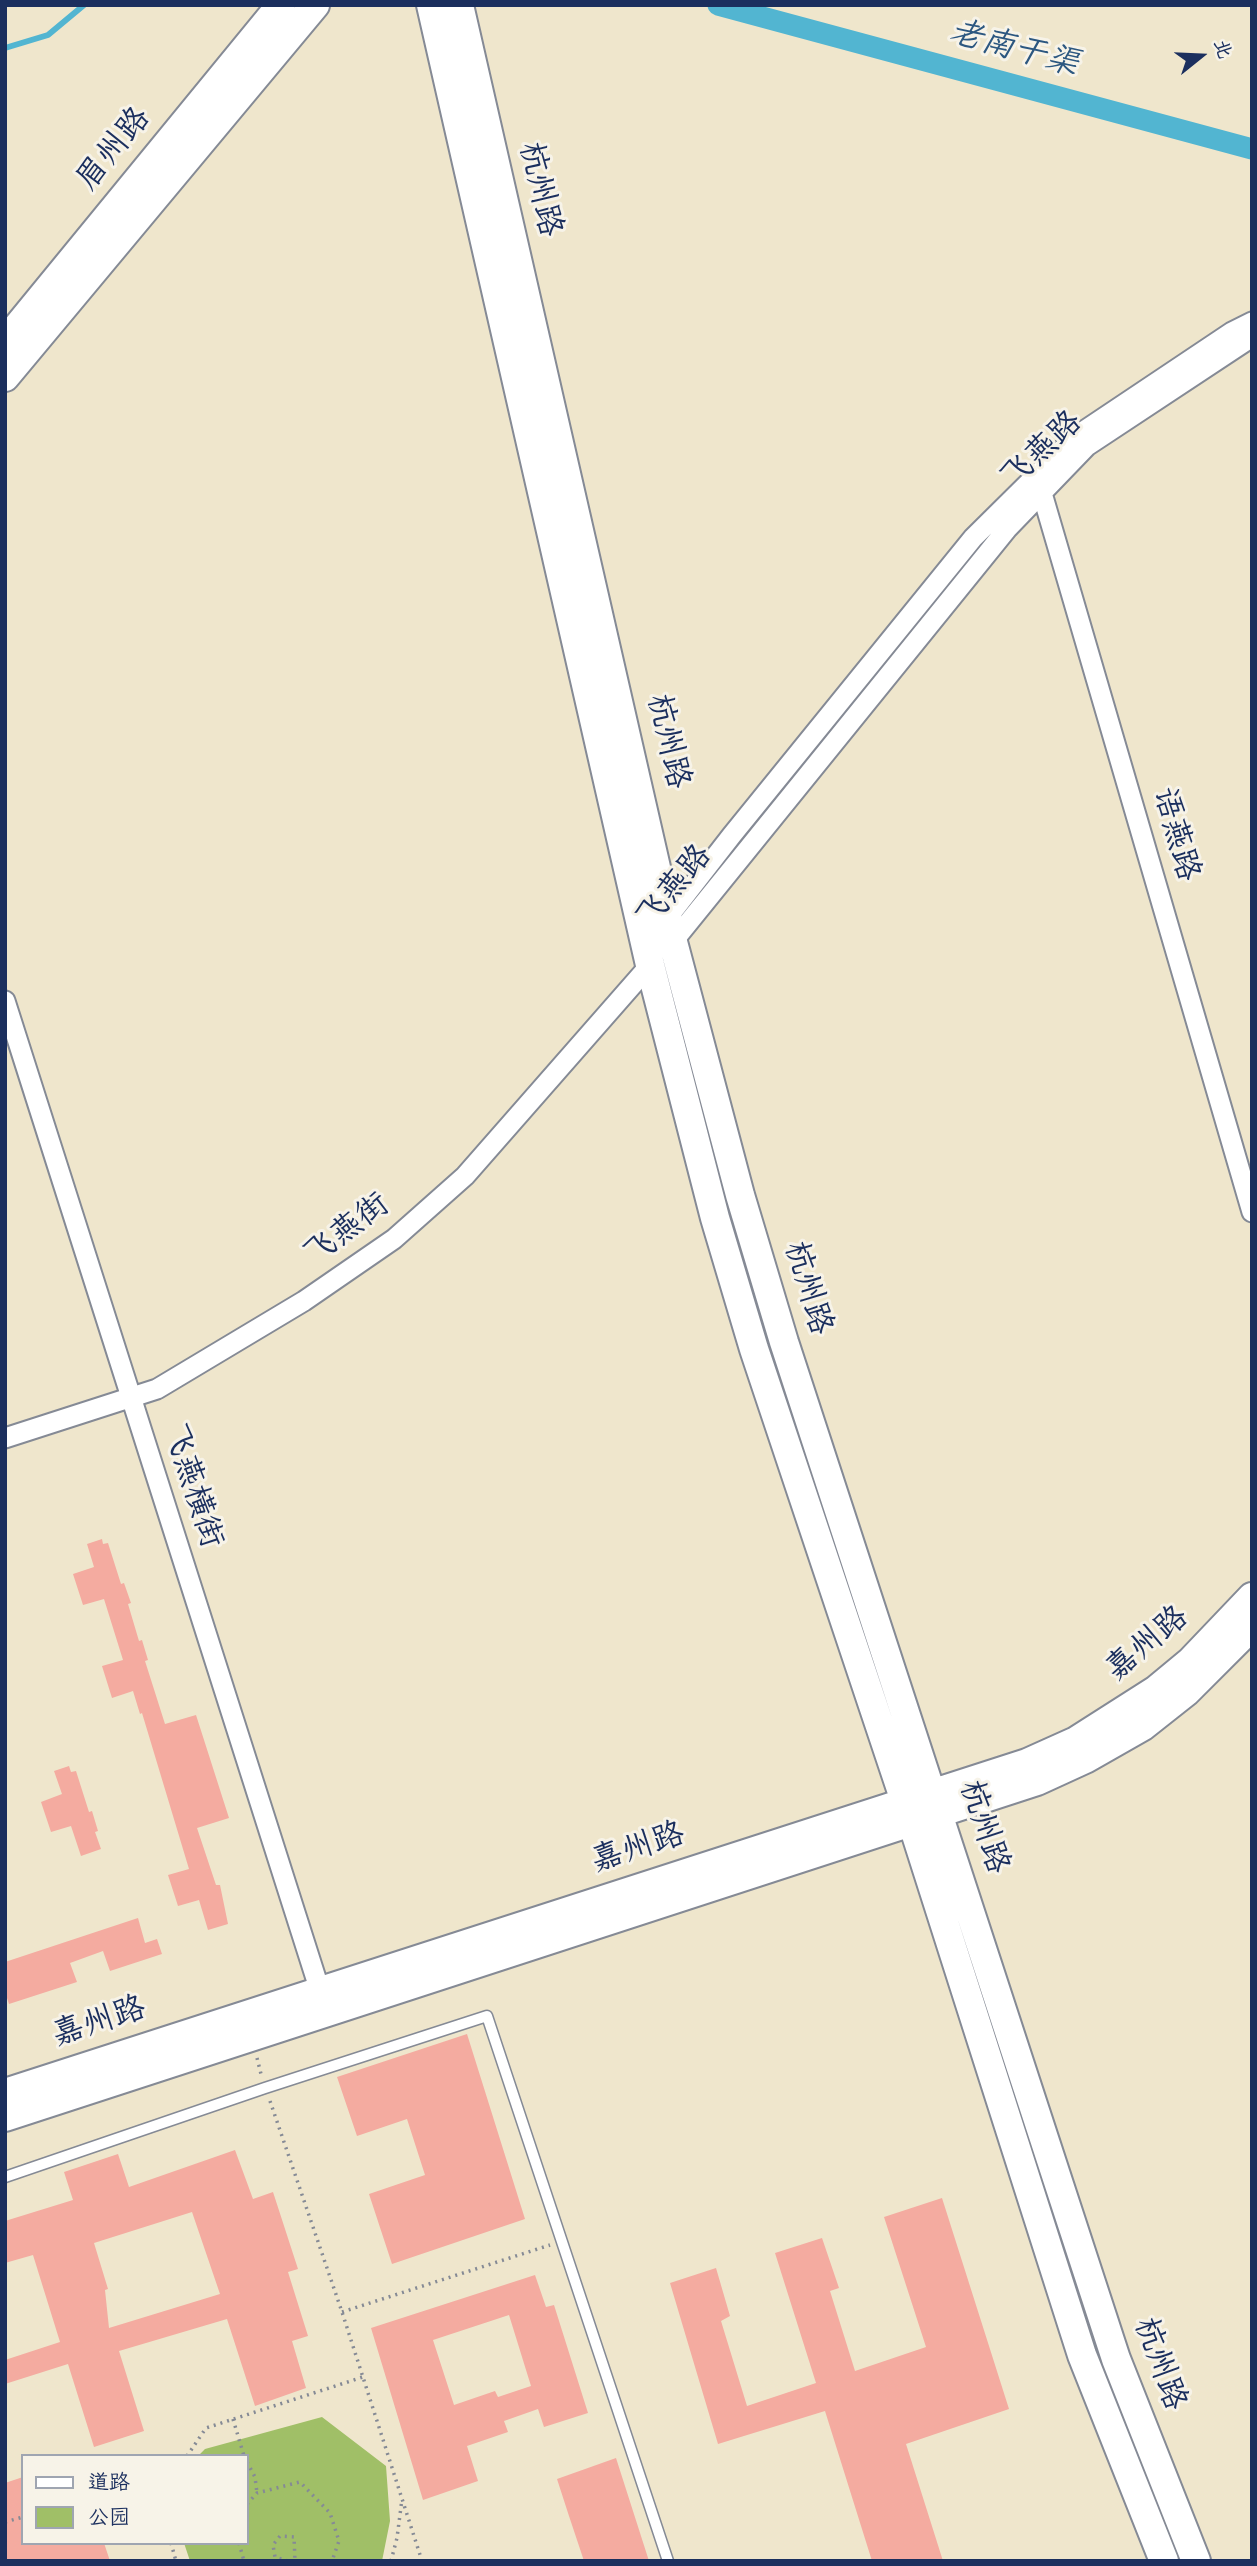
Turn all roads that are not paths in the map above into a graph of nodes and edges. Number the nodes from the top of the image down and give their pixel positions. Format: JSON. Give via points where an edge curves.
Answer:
{"nodes":[{"id":1,"x":281,"y":5,"type":"edge"},
{"id":2,"x":315,"y":5,"type":"edge"},
{"id":3,"x":431,"y":5,"type":"edge"},
{"id":4,"x":459,"y":5,"type":"edge"},
{"id":5,"x":1252,"y":322,"type":"edge"},
{"id":6,"x":1252,"y":337,"type":"edge"},
{"id":7,"x":5,"y":342,"type":"edge"},
{"id":8,"x":5,"y":377,"type":"edge"},
{"id":9,"x":1039,"y":484,"type":"junction"},
{"id":10,"x":671,"y":929,"type":"junction"},
{"id":11,"x":650,"y":965,"type":"junction"},
{"id":12,"x":5,"y":1001,"type":"edge"},
{"id":13,"x":1252,"y":1212,"type":"edge"},
{"id":14,"x":130,"y":1398,"type":"junction"},
{"id":15,"x":5,"y":1438,"type":"edge"},
{"id":16,"x":1252,"y":1597,"type":"edge"},
{"id":17,"x":1252,"y":1626,"type":"edge"},
{"id":18,"x":937,"y":1804,"type":"junction"},
{"id":19,"x":909,"y":1812,"type":"junction"},
{"id":20,"x":320,"y":1991,"type":"junction"},
{"id":21,"x":5,"y":2093,"type":"edge"},
{"id":22,"x":5,"y":2117,"type":"edge"},
{"id":23,"x":5,"y":2177,"type":"edge"},
{"id":24,"x":668,"y":2561,"type":"edge"},
{"id":25,"x":1164,"y":2561,"type":"edge"},
{"id":26,"x":1196,"y":2561,"type":"edge"}],
"edges":[{"from":1,"to":7,"type":"main road","name":"眉州路"},
{"from":2,"to":8,"type":"main road"},
{"from":3,"to":11,"type":"main road","name":"杭州路"},
{"from":4,"to":10,"type":"main road","name":"杭州路"},
{"from":5,"to":9,"type":"street","name":"飞燕路","via":[[1075,437]]},
{"from":6,"to":9,"type":"street","name":"飞燕路","via":[[1087,446]]},
{"from":9,"to":10,"type":"street","name":"飞燕路","via":[[1007,529]]},
{"from":9,"to":13,"type":"street","name":"语燕路"},
{"from":10,"to":11,"type":"street","name":"飞燕路"},
{"from":10,"to":18,"type":"main road","name":"杭州路","via":[[776,1316]]},
{"from":11,"to":14,"type":"street","name":"飞燕街","via":[[465,1176],[394,1239],[304,1301],[157,1389]]},
{"from":11,"to":19,"type":"main road","name":"杭州路","via":[[754,1349]]},
{"from":12,"to":14,"type":"street","name":"飞燕横街"},
{"from":14,"to":15,"type":"street","name":"飞燕街"},
{"from":14,"to":20,"type":"street","name":"飞燕横街"},
{"from":16,"to":18,"type":"main road","name":"嘉州路","via":[[1191,1661],[1119,1716],[1076,1741]]},
{"from":17,"to":18,"type":"main road","via":[[1186,1692],[1143,1726],[1085,1759],[1037,1781]]},
{"from":18,"to":19,"type":"main road"},
{"from":18,"to":26,"type":"main road","name":"杭州路","via":[[1116,2358]]},
{"from":19,"to":20,"type":"main road","name":"嘉州路"},
{"from":19,"to":22,"type":"main road"},
{"from":19,"to":25,"type":"main road","name":"杭州路","via":[[1082,2355]]},
{"from":20,"to":21,"type":"main road","name":"嘉州路"},
{"from":23,"to":24,"type":"lane","via":[[487,2016]]}]}
